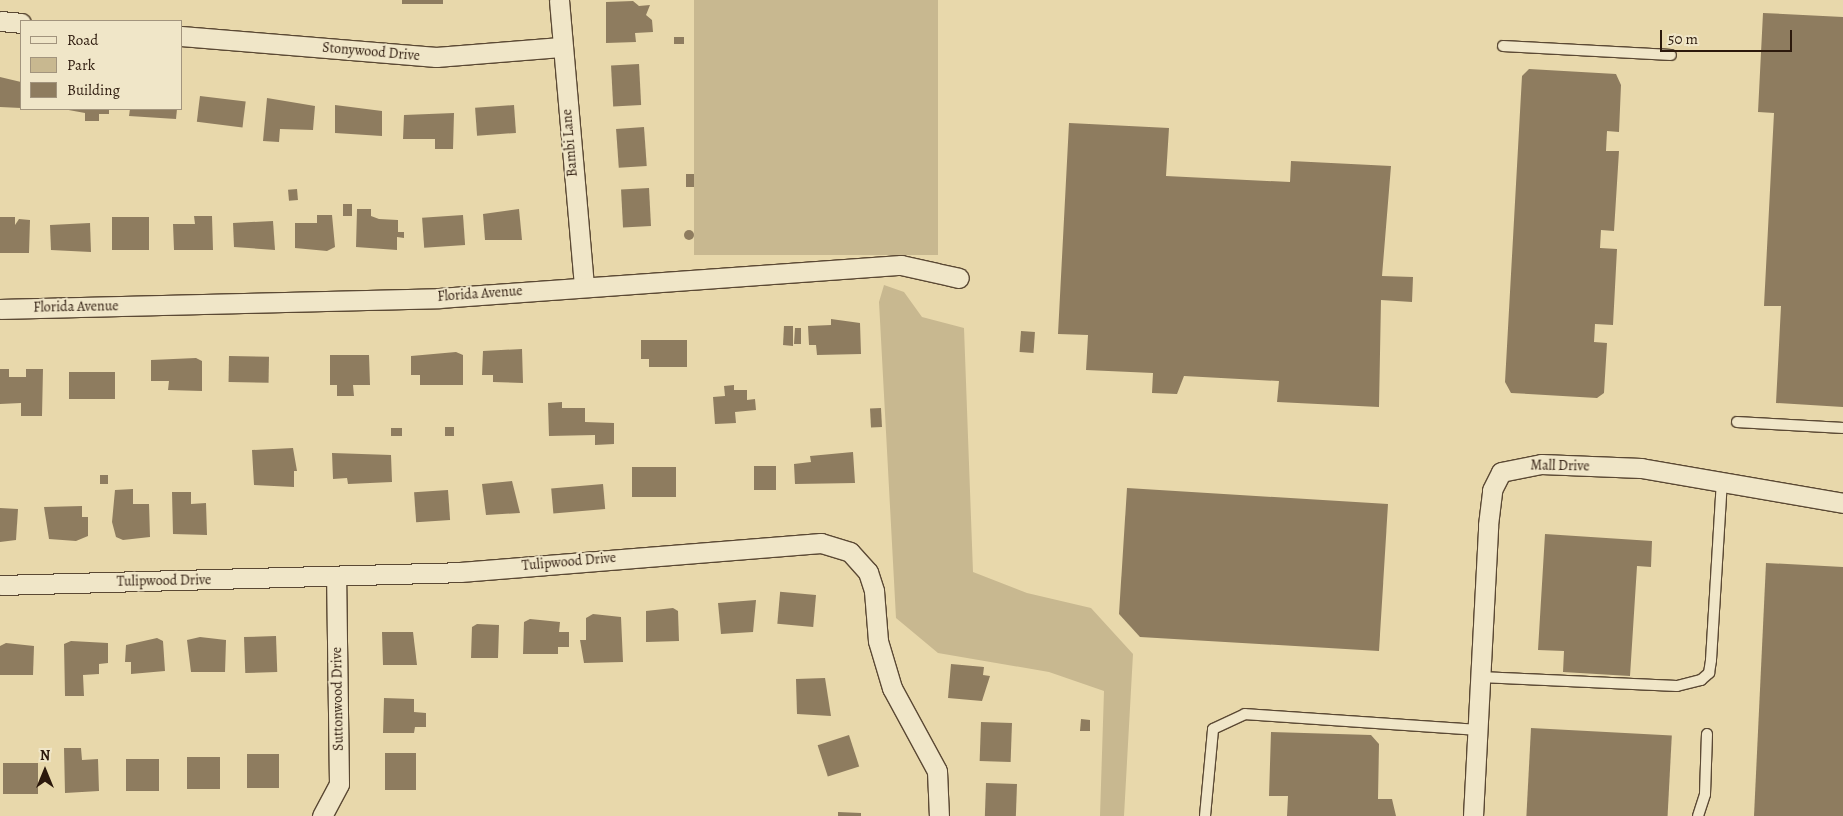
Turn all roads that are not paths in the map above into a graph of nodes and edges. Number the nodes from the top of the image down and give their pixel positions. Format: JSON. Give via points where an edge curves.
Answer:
{"nodes":[{"id":1,"x":559,"y":0,"type":"edge"},
{"id":2,"x":0,"y":21,"type":"edge"},
{"id":3,"x":20,"y":23,"type":"edge"},
{"id":4,"x":182,"y":36,"type":"edge"},
{"id":5,"x":1503,"y":46,"type":"dead end"},
{"id":6,"x":561,"y":48,"type":"junction"},
{"id":7,"x":1671,"y":54,"type":"dead end"},
{"id":8,"x":959,"y":278,"type":"dead end"},
{"id":9,"x":584,"y":286,"type":"junction"},
{"id":10,"x":0,"y":309,"type":"edge"},
{"id":11,"x":1737,"y":422,"type":"dead end"},
{"id":12,"x":1843,"y":428,"type":"edge"},
{"id":13,"x":1722,"y":482,"type":"junction"},
{"id":14,"x":1843,"y":503,"type":"edge"},
{"id":15,"x":336,"y":578,"type":"junction"},
{"id":16,"x":0,"y":585,"type":"edge"},
{"id":17,"x":1480,"y":677,"type":"junction"},
{"id":18,"x":1477,"y":730,"type":"junction"},
{"id":19,"x":1708,"y":734,"type":"dead end"},
{"id":20,"x":322,"y":816,"type":"edge"},
{"id":21,"x":939,"y":816,"type":"edge"},
{"id":22,"x":1205,"y":816,"type":"edge"},
{"id":23,"x":1473,"y":816,"type":"edge"},
{"id":24,"x":1698,"y":816,"type":"edge"}],
"edges":[{"from":1,"to":6,"type":"street","name":"Bambi Lane"},
{"from":2,"to":3,"type":"street"},
{"from":4,"to":6,"type":"street","name":"Stonywood Drive","via":[[436,57]]},
{"from":5,"to":7,"type":"lane"},
{"from":6,"to":9,"type":"street","name":"Bambi Lane"},
{"from":8,"to":9,"type":"street","name":"Florida Avenue","via":[[901,265]]},
{"from":9,"to":10,"type":"street","name":"Florida Avenue","via":[[439,298]]},
{"from":11,"to":12,"type":"lane"},
{"from":13,"to":14,"type":"street","name":"Mall Drive"},
{"from":13,"to":17,"type":"lane","via":[[1711,660],[1709,673],[1701,680],[1677,686]]},
{"from":13,"to":17,"type":"street","name":"Mall Drive","via":[[1641,468],[1541,464],[1501,472],[1491,499]]},
{"from":15,"to":16,"type":"street","name":"Tulipwood Drive"},
{"from":15,"to":20,"type":"street","name":"Suttonwood Drive","via":[[339,784]]},
{"from":15,"to":21,"type":"street","name":"Tulipwood Drive","via":[[821,543],[850,552],[868,572],[874,591],[878,641],[892,688],[937,771]]},
{"from":17,"to":18,"type":"street","name":"Mall Drive"},
{"from":18,"to":22,"type":"lane","via":[[1244,714],[1213,729]]},
{"from":18,"to":23,"type":"street","name":"Mall Drive"},
{"from":19,"to":24,"type":"lane","via":[[1706,794]]}]}
